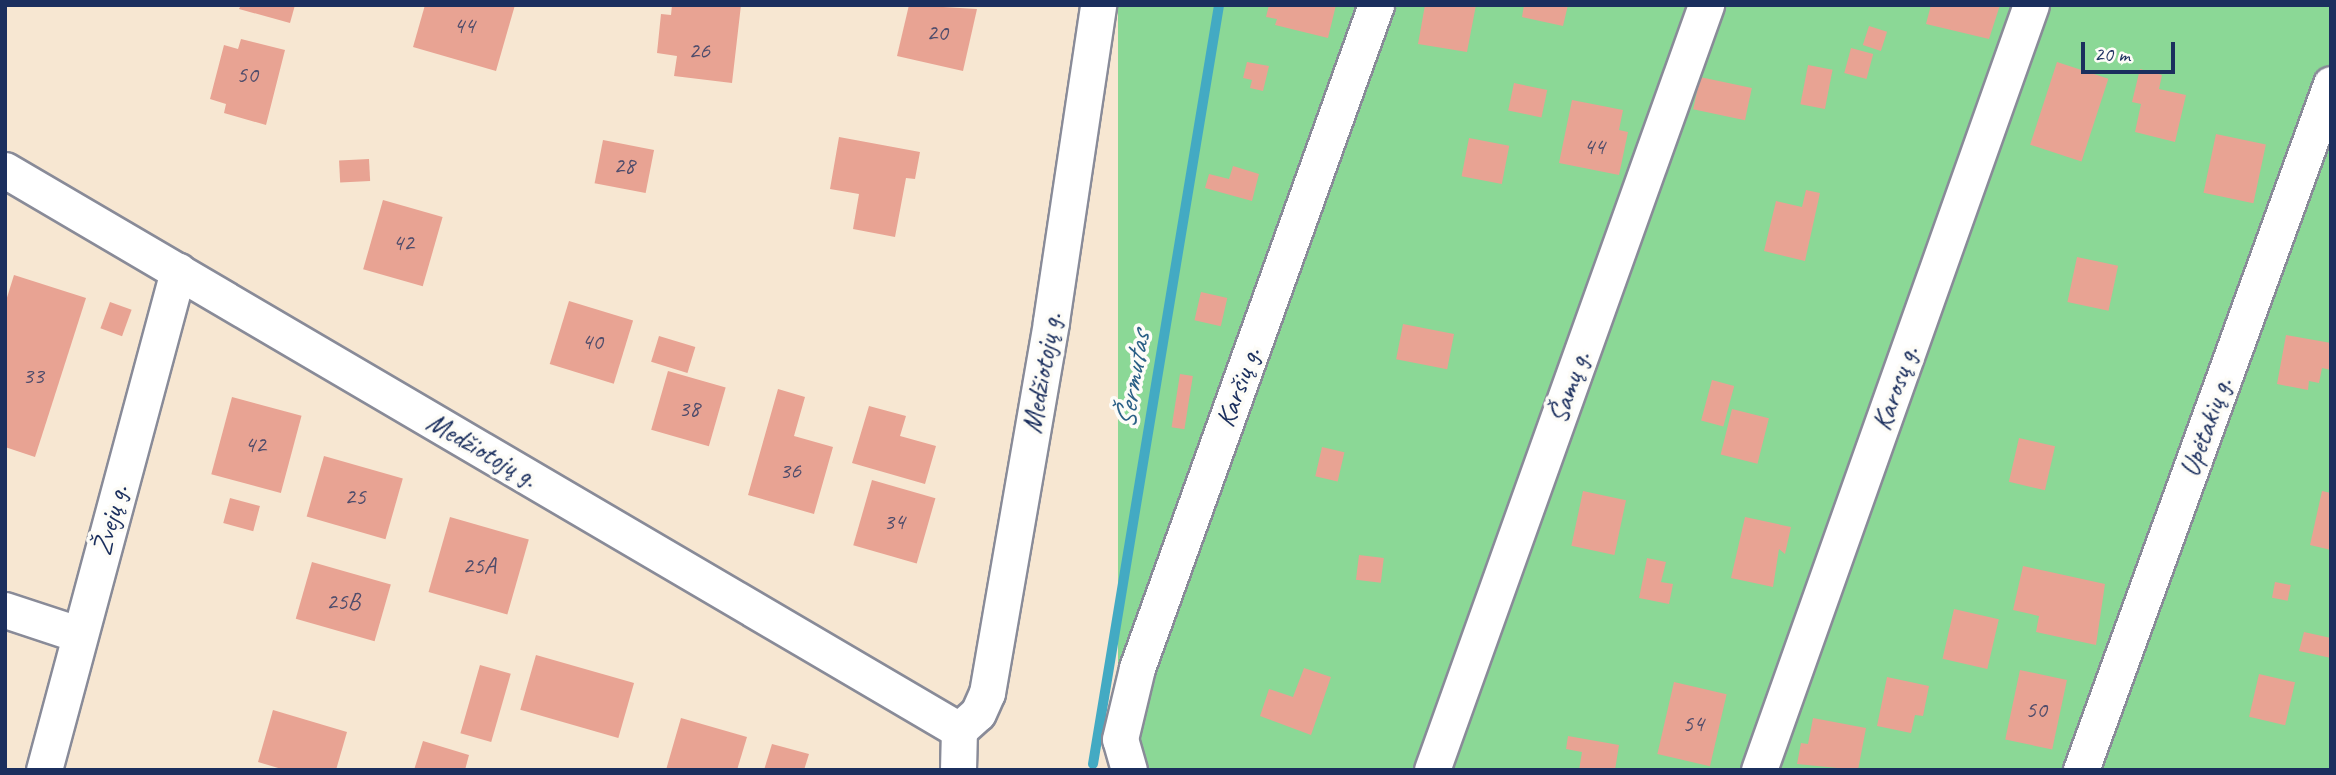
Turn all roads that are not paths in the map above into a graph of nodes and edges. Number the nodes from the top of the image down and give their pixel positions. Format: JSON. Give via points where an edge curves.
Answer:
{"nodes":[{"id":1,"x":1098,"y":5,"type":"edge"},
{"id":2,"x":1376,"y":5,"type":"edge"},
{"id":3,"x":1706,"y":5,"type":"edge"},
{"id":4,"x":2031,"y":5,"type":"edge"},
{"id":5,"x":2331,"y":85,"type":"edge"},
{"id":6,"x":5,"y":170,"type":"edge"},
{"id":7,"x":178,"y":271,"type":"junction"},
{"id":8,"x":5,"y":610,"type":"edge"},
{"id":9,"x":78,"y":634,"type":"junction"},
{"id":10,"x":959,"y":730,"type":"junction"},
{"id":11,"x":44,"y":770,"type":"edge"},
{"id":12,"x":958,"y":770,"type":"edge"},
{"id":13,"x":1129,"y":770,"type":"edge"},
{"id":14,"x":1432,"y":770,"type":"edge"},
{"id":15,"x":1759,"y":770,"type":"edge"},
{"id":16,"x":2081,"y":770,"type":"edge"}],
"edges":[{"from":1,"to":10,"type":"street","name":"Medžiotojų g.","via":[[1051,321],[986,693],[978,713]]},
{"from":2,"to":13,"type":"street","name":"Karšių g.","via":[[1137,668],[1120,739]]},
{"from":3,"to":14,"type":"street","name":"Šamų g."},
{"from":4,"to":15,"type":"street","name":"Karosų g."},
{"from":5,"to":16,"type":"street","name":"Upėtakių g."},
{"from":6,"to":7,"type":"street","name":"Medžiotojų g."},
{"from":7,"to":9,"type":"street","name":"Žvejų g."},
{"from":7,"to":10,"type":"street","name":"Medžiotojų g."},
{"from":8,"to":9,"type":"street"},
{"from":9,"to":11,"type":"street","name":"Žvejų g."},
{"from":10,"to":12,"type":"street"}]}
